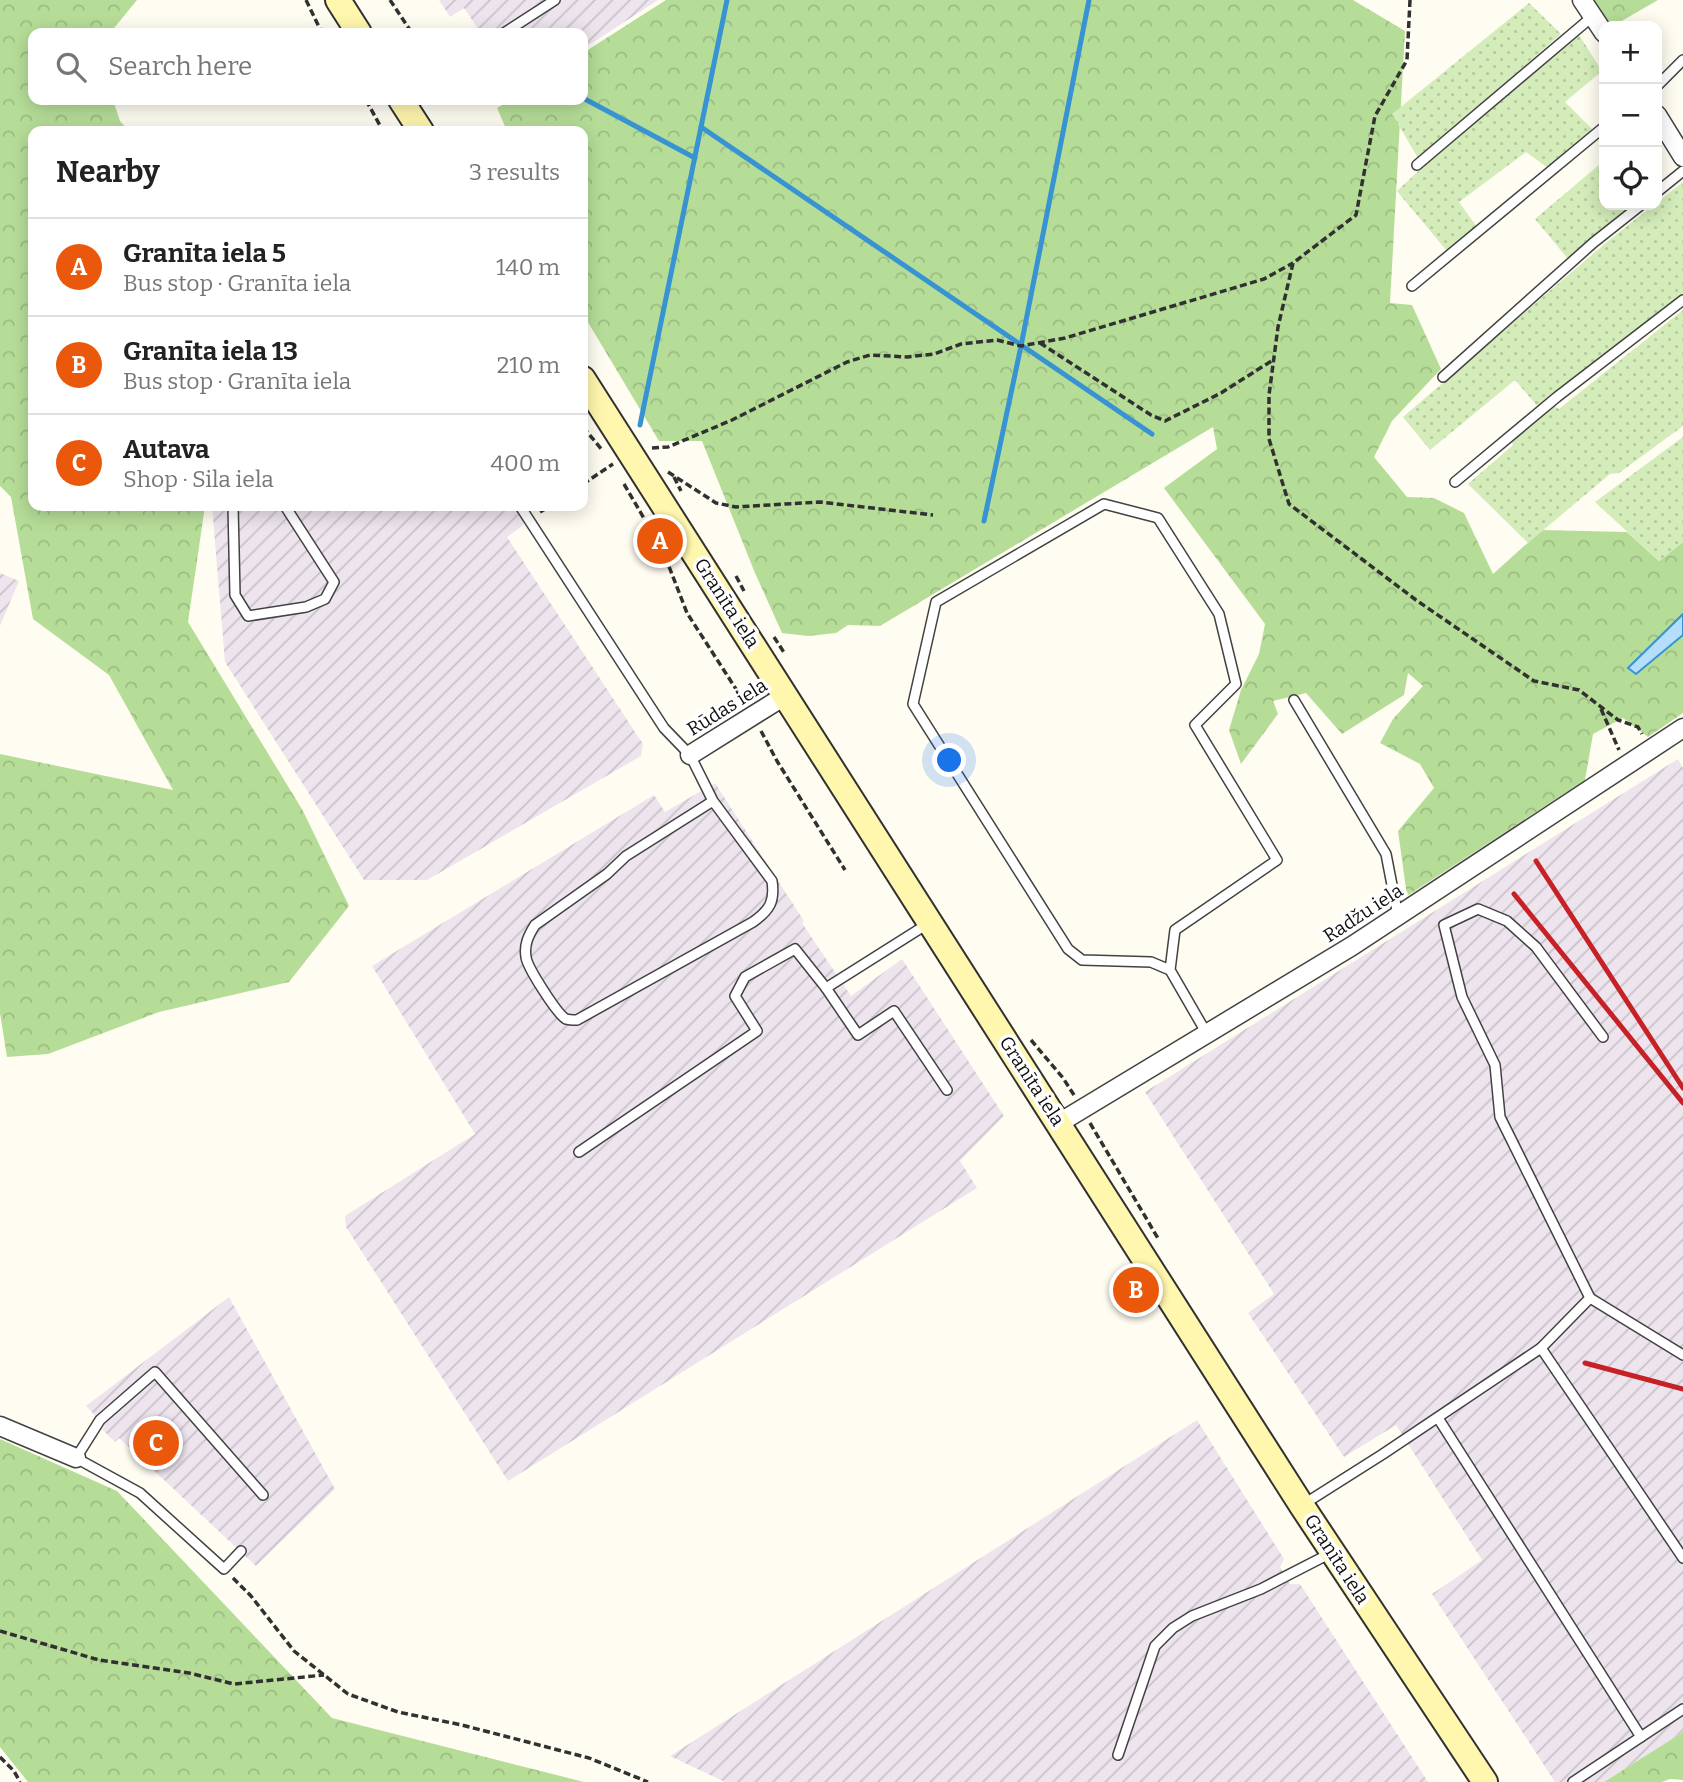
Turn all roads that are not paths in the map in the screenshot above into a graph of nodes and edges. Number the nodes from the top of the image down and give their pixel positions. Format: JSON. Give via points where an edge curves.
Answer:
{"nodes":[{"id":1,"x":338,"y":0,"type":"edge"},
{"id":2,"x":555,"y":0,"type":"edge"},
{"id":3,"x":1582,"y":0,"type":"edge"},
{"id":4,"x":1593,"y":16,"type":"junction"},
{"id":5,"x":1599,"y":25,"type":"edge"},
{"id":6,"x":356,"y":28,"type":"edge"},
{"id":7,"x":512,"y":28,"type":"edge"},
{"id":8,"x":1683,"y":60,"type":"edge"},
{"id":9,"x":1659,"y":84,"type":"edge"},
{"id":10,"x":405,"y":105,"type":"edge"},
{"id":11,"x":1662,"y":123,"type":"edge"},
{"id":12,"x":418,"y":126,"type":"edge"},
{"id":13,"x":1599,"y":131,"type":"edge"},
{"id":14,"x":1683,"y":157,"type":"edge"},
{"id":15,"x":1417,"y":165,"type":"dead end"},
{"id":16,"x":1683,"y":171,"type":"edge"},
{"id":17,"x":1662,"y":188,"type":"edge"},
{"id":18,"x":1635,"y":210,"type":"edge"},
{"id":19,"x":1412,"y":286,"type":"dead end"},
{"id":20,"x":1683,"y":300,"type":"edge"},
{"id":21,"x":1443,"y":377,"type":"dead end"},
{"id":22,"x":588,"y":389,"type":"edge"},
{"id":23,"x":1455,"y":482,"type":"dead end"},
{"id":24,"x":233,"y":511,"type":"edge"},
{"id":25,"x":288,"y":511,"type":"edge"},
{"id":26,"x":523,"y":511,"type":"edge"},
{"id":27,"x":786,"y":695,"type":"junction"},
{"id":28,"x":1294,"y":699,"type":"dead end"},
{"id":29,"x":1683,"y":728,"type":"edge"},
{"id":30,"x":690,"y":755,"type":"junction"},
{"id":31,"x":713,"y":801,"type":"junction"},
{"id":32,"x":1398,"y":916,"type":"junction"},
{"id":33,"x":931,"y":922,"type":"junction"},
{"id":34,"x":1170,"y":970,"type":"junction"},
{"id":35,"x":826,"y":988,"type":"junction"},
{"id":36,"x":1207,"y":1034,"type":"junction"},
{"id":37,"x":1603,"y":1037,"type":"dead end"},
{"id":38,"x":947,"y":1090,"type":"dead end"},
{"id":39,"x":1059,"y":1123,"type":"junction"},
{"id":40,"x":579,"y":1152,"type":"dead end"},
{"id":41,"x":1591,"y":1298,"type":"junction"},
{"id":42,"x":1541,"y":1348,"type":"junction"},
{"id":43,"x":1683,"y":1354,"type":"edge"},
{"id":44,"x":1438,"y":1418,"type":"junction"},
{"id":45,"x":0,"y":1426,"type":"edge"},
{"id":46,"x":76,"y":1458,"type":"junction"},
{"id":47,"x":263,"y":1495,"type":"dead end"},
{"id":48,"x":1302,"y":1506,"type":"junction"},
{"id":49,"x":241,"y":1551,"type":"dead end"},
{"id":50,"x":1333,"y":1552,"type":"junction"},
{"id":51,"x":1683,"y":1558,"type":"edge"},
{"id":52,"x":1683,"y":1709,"type":"edge"},
{"id":53,"x":1641,"y":1737,"type":"junction"},
{"id":54,"x":1118,"y":1755,"type":"dead end"},
{"id":55,"x":1485,"y":1782,"type":"edge"},
{"id":56,"x":1573,"y":1782,"type":"edge"}],
"edges":[{"from":1,"to":6,"type":"main road"},
{"from":2,"to":7,"type":"lane"},
{"from":3,"to":4,"type":"street"},
{"from":4,"to":5,"type":"street"},
{"from":4,"to":15,"type":"lane"},
{"from":8,"to":9,"type":"lane"},
{"from":10,"to":12,"type":"main road"},
{"from":11,"to":14,"type":"street"},
{"from":13,"to":19,"type":"lane"},
{"from":16,"to":17,"type":"lane"},
{"from":18,"to":21,"type":"lane"},
{"from":20,"to":23,"type":"lane"},
{"from":22,"to":27,"type":"main road","name":"Granīta iela","via":[[622,458]]},
{"from":24,"to":25,"type":"lane","via":[[235,595],[248,616],[306,607],[325,599],[334,582]]},
{"from":26,"to":30,"type":"lane","via":[[664,728]]},
{"from":27,"to":30,"type":"street","name":"Rūdas iela"},
{"from":27,"to":33,"type":"main road","name":"Granīta iela"},
{"from":28,"to":32,"type":"lane","via":[[1386,854]]},
{"from":29,"to":32,"type":"street","name":"Radžu iela"},
{"from":30,"to":31,"type":"lane"},
{"from":31,"to":31,"type":"lane","via":[[772,881],[771,906],[753,922],[577,1020],[566,1019],[526,961],[525,944],[535,925],[621,859]]},
{"from":32,"to":36,"type":"street","name":"Radžu iela"},
{"from":33,"to":35,"type":"lane"},
{"from":33,"to":39,"type":"main road","name":"Granīta iela"},
{"from":34,"to":34,"type":"lane","via":[[1151,962],[1082,960],[1068,949],[914,704],[936,602],[1104,504],[1158,518],[1219,614],[1236,684],[1195,724],[1277,860],[1175,930]]},
{"from":34,"to":36,"type":"lane"},
{"from":35,"to":38,"type":"lane","via":[[858,1035],[894,1011]]},
{"from":35,"to":40,"type":"lane","via":[[795,949],[745,976],[735,996],[757,1031]]},
{"from":36,"to":39,"type":"street","name":"Radžu iela"},
{"from":37,"to":41,"type":"lane","via":[[1536,947],[1507,921],[1478,909],[1444,925],[1462,997],[1495,1065],[1500,1117]]},
{"from":39,"to":48,"type":"main road","name":"Granīta iela"},
{"from":41,"to":42,"type":"lane"},
{"from":41,"to":43,"type":"lane"},
{"from":42,"to":44,"type":"lane"},
{"from":42,"to":51,"type":"lane"},
{"from":44,"to":48,"type":"lane"},
{"from":44,"to":53,"type":"lane"},
{"from":45,"to":46,"type":"street"},
{"from":46,"to":47,"type":"lane","via":[[100,1420],[155,1373]]},
{"from":46,"to":49,"type":"lane","via":[[140,1493],[224,1569]]},
{"from":48,"to":50,"type":"main road","name":"Granīta iela"},
{"from":50,"to":54,"type":"lane","via":[[1173,1628],[1155,1646]]},
{"from":50,"to":55,"type":"main road","name":"Granīta iela"},
{"from":52,"to":53,"type":"lane"},
{"from":53,"to":56,"type":"lane"}]}
